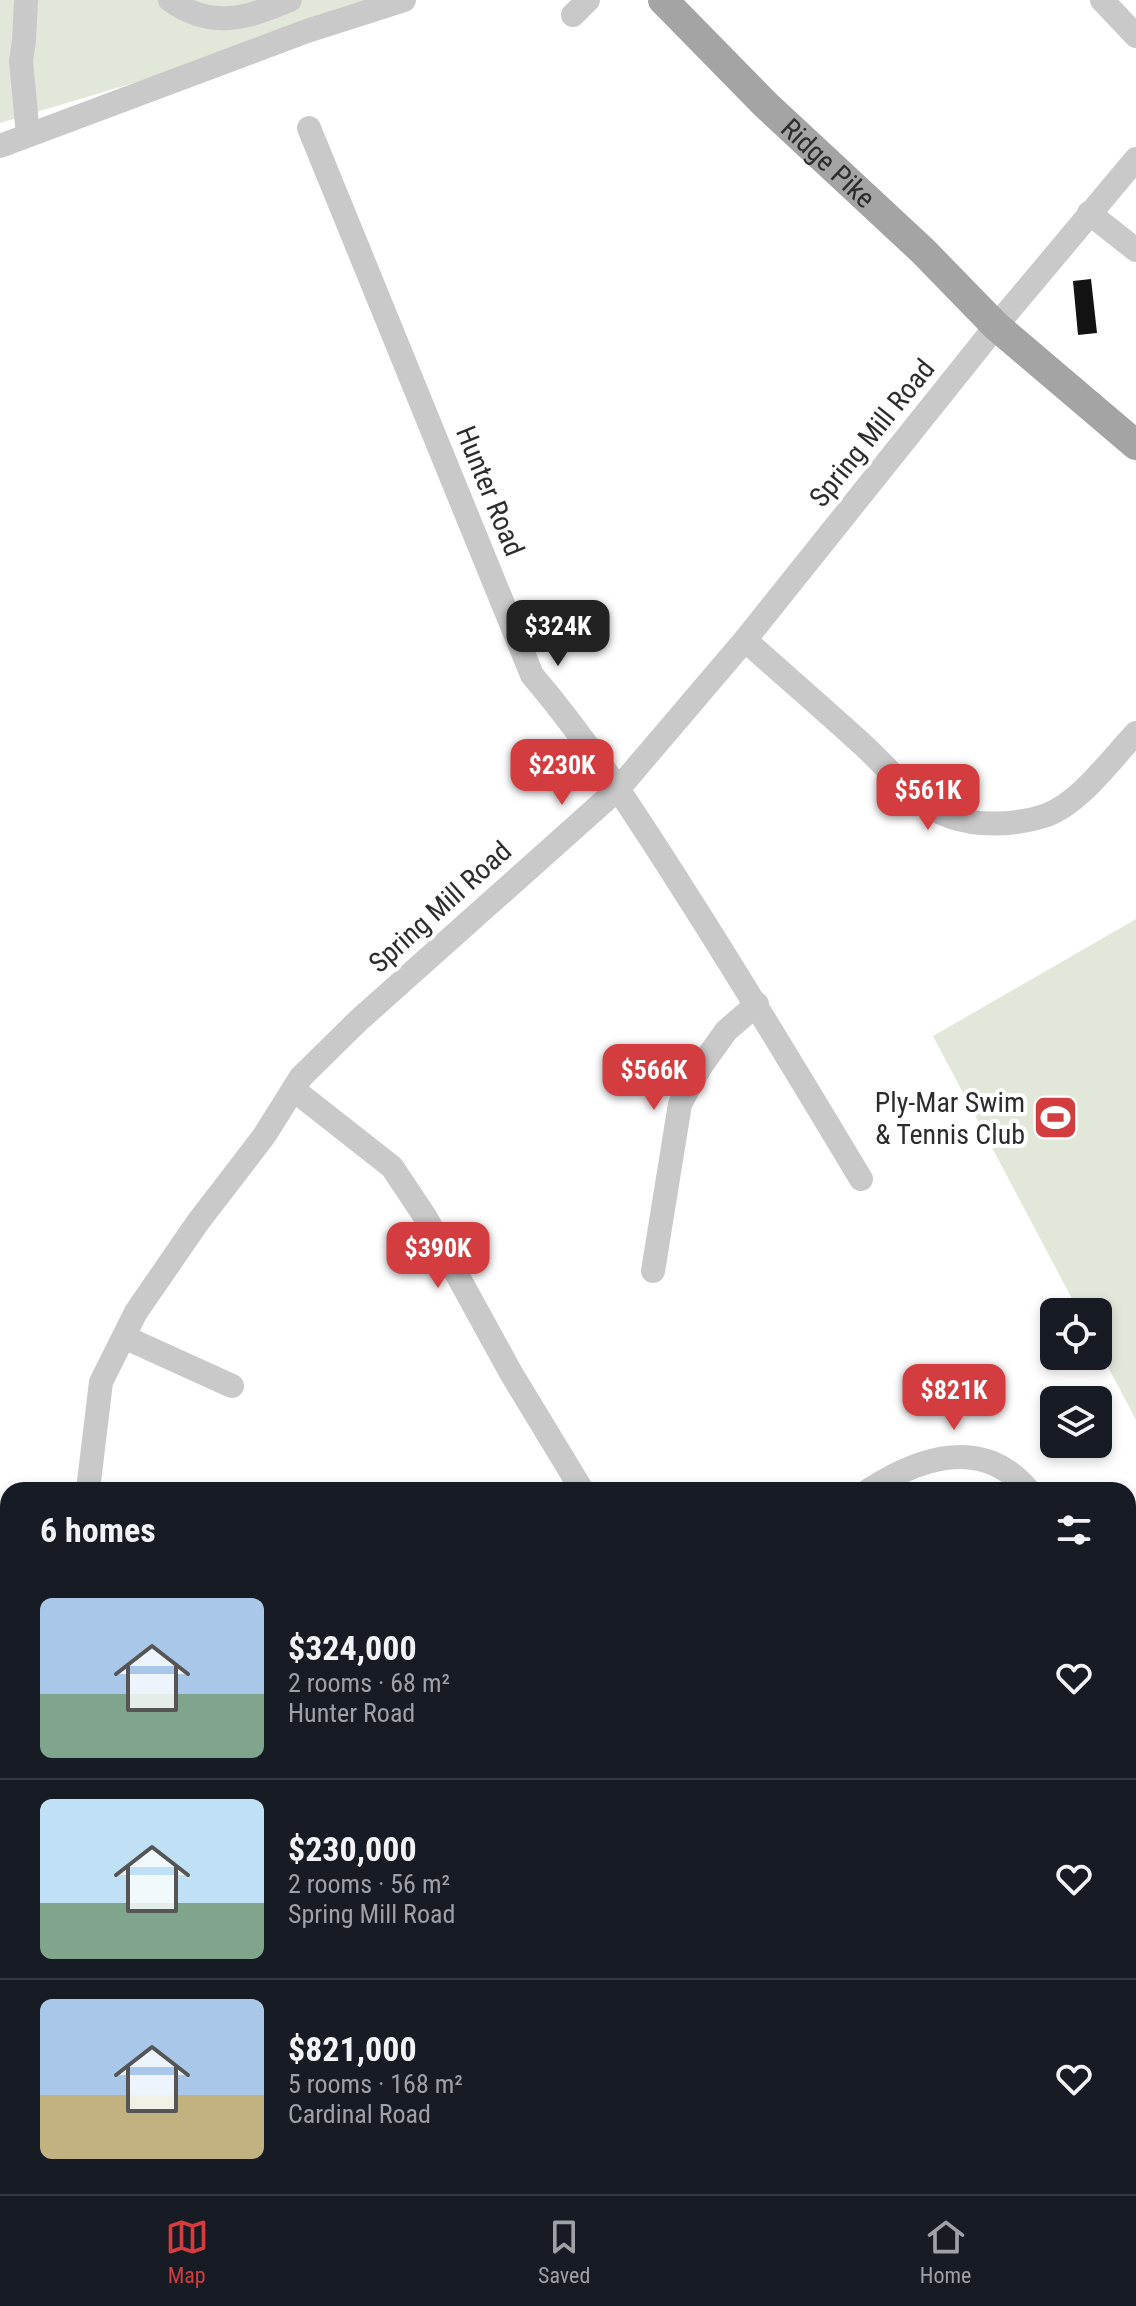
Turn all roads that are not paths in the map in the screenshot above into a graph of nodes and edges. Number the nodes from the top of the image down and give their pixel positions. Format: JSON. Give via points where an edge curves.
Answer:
{"nodes":[{"id":1,"x":26,"y":0,"type":"edge"},
{"id":2,"x":170,"y":0,"type":"edge"},
{"id":3,"x":404,"y":0,"type":"edge"},
{"id":4,"x":663,"y":0,"type":"edge"},
{"id":5,"x":1102,"y":0,"type":"edge"},
{"id":6,"x":279,"y":2,"type":"edge"},
{"id":7,"x":307,"y":31,"type":"junction"},
{"id":8,"x":1136,"y":36,"type":"edge"},
{"id":9,"x":309,"y":128,"type":"dead end"},
{"id":10,"x":28,"y":135,"type":"junction"},
{"id":11,"x":0,"y":146,"type":"edge"},
{"id":12,"x":1136,"y":159,"type":"edge"},
{"id":13,"x":1089,"y":213,"type":"junction"},
{"id":14,"x":1136,"y":250,"type":"edge"},
{"id":15,"x":996,"y":326,"type":"junction"},
{"id":16,"x":1136,"y":445,"type":"edge"},
{"id":17,"x":745,"y":640,"type":"junction"},
{"id":18,"x":1136,"y":733,"type":"edge"},
{"id":19,"x":619,"y":788,"type":"junction"},
{"id":20,"x":757,"y":1004,"type":"junction"},
{"id":21,"x":294,"y":1090,"type":"junction"},
{"id":22,"x":861,"y":1179,"type":"dead end"},
{"id":23,"x":653,"y":1271,"type":"dead end"},
{"id":24,"x":124,"y":1337,"type":"junction"},
{"id":25,"x":232,"y":1386,"type":"dead end"},
{"id":26,"x":89,"y":1482,"type":"edge"},
{"id":27,"x":577,"y":1482,"type":"edge"},
{"id":28,"x":882,"y":1482,"type":"edge"},
{"id":29,"x":1021,"y":1482,"type":"edge"}],
"edges":[{"from":1,"to":10,"type":"street","via":[[21,61]]},
{"from":2,"to":6,"type":"street","via":[[203,16],[227,19],[252,16]]},
{"from":3,"to":7,"type":"street"},
{"from":4,"to":15,"type":"main road","name":"Ridge Pike"},
{"from":5,"to":8,"type":"street"},
{"from":6,"to":7,"type":"street"},
{"from":7,"to":10,"type":"street"},
{"from":9,"to":19,"type":"street","name":"Hunter Road","via":[[532,675]]},
{"from":10,"to":11,"type":"street"},
{"from":12,"to":13,"type":"street","name":"Spring Mill Road"},
{"from":13,"to":14,"type":"street"},
{"from":13,"to":15,"type":"street","name":"Spring Mill Road"},
{"from":15,"to":16,"type":"main road","name":"Ridge Pike"},
{"from":15,"to":17,"type":"street","name":"Spring Mill Road"},
{"from":17,"to":18,"type":"street","via":[[910,793],[950,817],[982,824],[1048,814],[1076,797]]},
{"from":17,"to":19,"type":"street","name":"Spring Mill Road"},
{"from":19,"to":20,"type":"street","name":"Hunter Road"},
{"from":19,"to":21,"type":"street","name":"Spring Mill Road","via":[[359,1020]]},
{"from":20,"to":22,"type":"street","name":"Hunter Road"},
{"from":20,"to":23,"type":"street","via":[[726,1031],[680,1104]]},
{"from":21,"to":24,"type":"street","name":"Spring Mill Road","via":[[136,1312]]},
{"from":21,"to":27,"type":"street","via":[[392,1167]]},
{"from":24,"to":25,"type":"street"},
{"from":24,"to":26,"type":"street","name":"Spring Mill Road","via":[[101,1382]]},
{"from":28,"to":29,"type":"street","via":[[951,1456],[979,1457]]}]}
